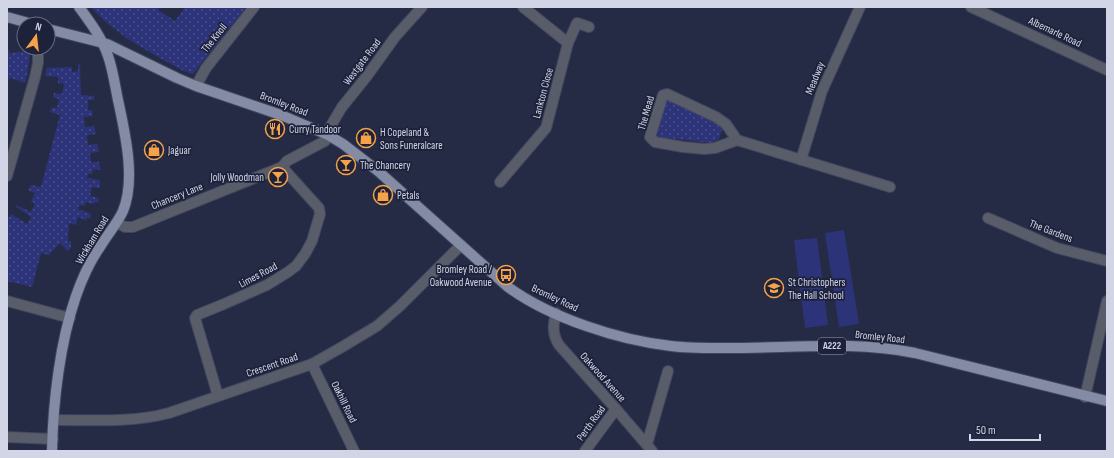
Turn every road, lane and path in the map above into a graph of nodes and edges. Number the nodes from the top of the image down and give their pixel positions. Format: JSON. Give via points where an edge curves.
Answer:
{"nodes":[{"id":1,"x":79,"y":7,"type":"edge"},
{"id":2,"x":254,"y":7,"type":"edge"},
{"id":3,"x":422,"y":7,"type":"edge"},
{"id":4,"x":523,"y":7,"type":"edge"},
{"id":5,"x":860,"y":7,"type":"edge"},
{"id":6,"x":971,"y":7,"type":"edge"},
{"id":7,"x":589,"y":27,"type":"dead end"},
{"id":8,"x":56,"y":31,"type":"edge"},
{"id":9,"x":102,"y":42,"type":"junction"},
{"id":10,"x":568,"y":43,"type":"junction"},
{"id":11,"x":38,"y":56,"type":"edge"},
{"id":12,"x":1107,"y":70,"type":"edge"},
{"id":13,"x":196,"y":86,"type":"junction"},
{"id":14,"x":328,"y":135,"type":"junction"},
{"id":15,"x":737,"y":140,"type":"junction"},
{"id":16,"x":801,"y":160,"type":"junction"},
{"id":17,"x":282,"y":166,"type":"junction"},
{"id":18,"x":7,"y":176,"type":"edge"},
{"id":19,"x":500,"y":182,"type":"dead end"},
{"id":20,"x":890,"y":187,"type":"dead end"},
{"id":21,"x":988,"y":218,"type":"dead end"},
{"id":22,"x":117,"y":223,"type":"junction"},
{"id":23,"x":461,"y":245,"type":"junction"},
{"id":24,"x":1107,"y":261,"type":"edge"},
{"id":25,"x":7,"y":301,"type":"edge"},
{"id":26,"x":1107,"y":301,"type":"edge"},
{"id":27,"x":556,"y":313,"type":"junction"},
{"id":28,"x":70,"y":318,"type":"junction"},
{"id":29,"x":312,"y":364,"type":"junction"},
{"id":30,"x":668,"y":371,"type":"dead end"},
{"id":31,"x":218,"y":396,"type":"junction"},
{"id":32,"x":1085,"y":397,"type":"junction"},
{"id":33,"x":1107,"y":401,"type":"edge"},
{"id":34,"x":616,"y":409,"type":"junction"},
{"id":35,"x":54,"y":420,"type":"junction"},
{"id":36,"x":7,"y":437,"type":"edge"},
{"id":37,"x":52,"y":438,"type":"junction"},
{"id":38,"x":650,"y":448,"type":"edge"},
{"id":39,"x":52,"y":451,"type":"edge"},
{"id":40,"x":354,"y":451,"type":"edge"},
{"id":41,"x":585,"y":451,"type":"edge"}],
"edges":[{"from":1,"to":9,"type":"main road"},
{"from":2,"to":13,"type":"street","name":"The Knoll","via":[[206,68]]},
{"from":3,"to":14,"type":"street","name":"Westgate Road","via":[[395,37],[342,108]]},
{"from":4,"to":10,"type":"street"},
{"from":5,"to":16,"type":"street","name":"Meadway","via":[[822,91]]},
{"from":6,"to":12,"type":"street","name":"Albemarle Road"},
{"from":7,"to":10,"type":"street","name":"Lankton Close","via":[[577,23]]},
{"from":8,"to":9,"type":"main road","number":"A222"},
{"from":9,"to":13,"type":"main road","name":"Bromley Road","number":"A222"},
{"from":9,"to":22,"type":"main road","name":"Wickham Road","via":[[115,86],[128,163],[127,198]]},
{"from":10,"to":19,"type":"street","name":"Lankton Close","via":[[546,128]]},
{"from":11,"to":18,"type":"street","via":[[35,77]]},
{"from":13,"to":14,"type":"main road","name":"Bromley Road","number":"A222","via":[[266,109]]},
{"from":14,"to":17,"type":"street","name":"Chancery Lane","via":[[325,142]]},
{"from":14,"to":23,"type":"main road","name":"Bromley Road","number":"A222","via":[[378,171]]},
{"from":15,"to":15,"type":"street","name":"The Mead","via":[[715,148],[704,148],[655,142],[650,137],[663,95],[667,94],[716,117],[726,124]]},
{"from":15,"to":16,"type":"street"},
{"from":16,"to":20,"type":"street"},
{"from":17,"to":22,"type":"street","name":"Chancery Lane","via":[[133,227]]},
{"from":17,"to":31,"type":"street","name":"Limes Road","via":[[319,208],[320,214],[312,241],[296,266],[242,297],[201,312],[195,318]]},
{"from":21,"to":24,"type":"street","name":"The Gardens","via":[[1057,248]]},
{"from":22,"to":28,"type":"main road","name":"Wickham Road","via":[[99,247],[88,268],[77,292]]},
{"from":23,"to":27,"type":"main road","name":"Bromley Road","number":"A222","via":[[514,292]]},
{"from":23,"to":29,"type":"street","name":"Crescent Road","via":[[377,326]]},
{"from":25,"to":28,"type":"street"},
{"from":26,"to":32,"type":"street"},
{"from":27,"to":32,"type":"main road","name":"Bromley Road","number":"A222","via":[[620,336],[671,346],[850,346],[896,349]]},
{"from":27,"to":34,"type":"street","name":"Oakwood Avenue","via":[[553,331],[558,345]]},
{"from":28,"to":35,"type":"main road","name":"Wickham Road","via":[[59,372]]},
{"from":29,"to":31,"type":"street","name":"Crescent Road"},
{"from":29,"to":40,"type":"street","name":"Oakhill Road"},
{"from":30,"to":38,"type":"street"},
{"from":31,"to":35,"type":"street","name":"Crescent Road","via":[[169,413],[142,419]]},
{"from":32,"to":33,"type":"main road","name":"Bromley Road","number":"A222"},
{"from":34,"to":38,"type":"street","name":"Oakwood Avenue"},
{"from":34,"to":41,"type":"street","name":"Perth Road"},
{"from":35,"to":37,"type":"main road","name":"Wickham Road"},
{"from":36,"to":37,"type":"street"},
{"from":37,"to":39,"type":"main road","name":"Wickham Road"}]}
